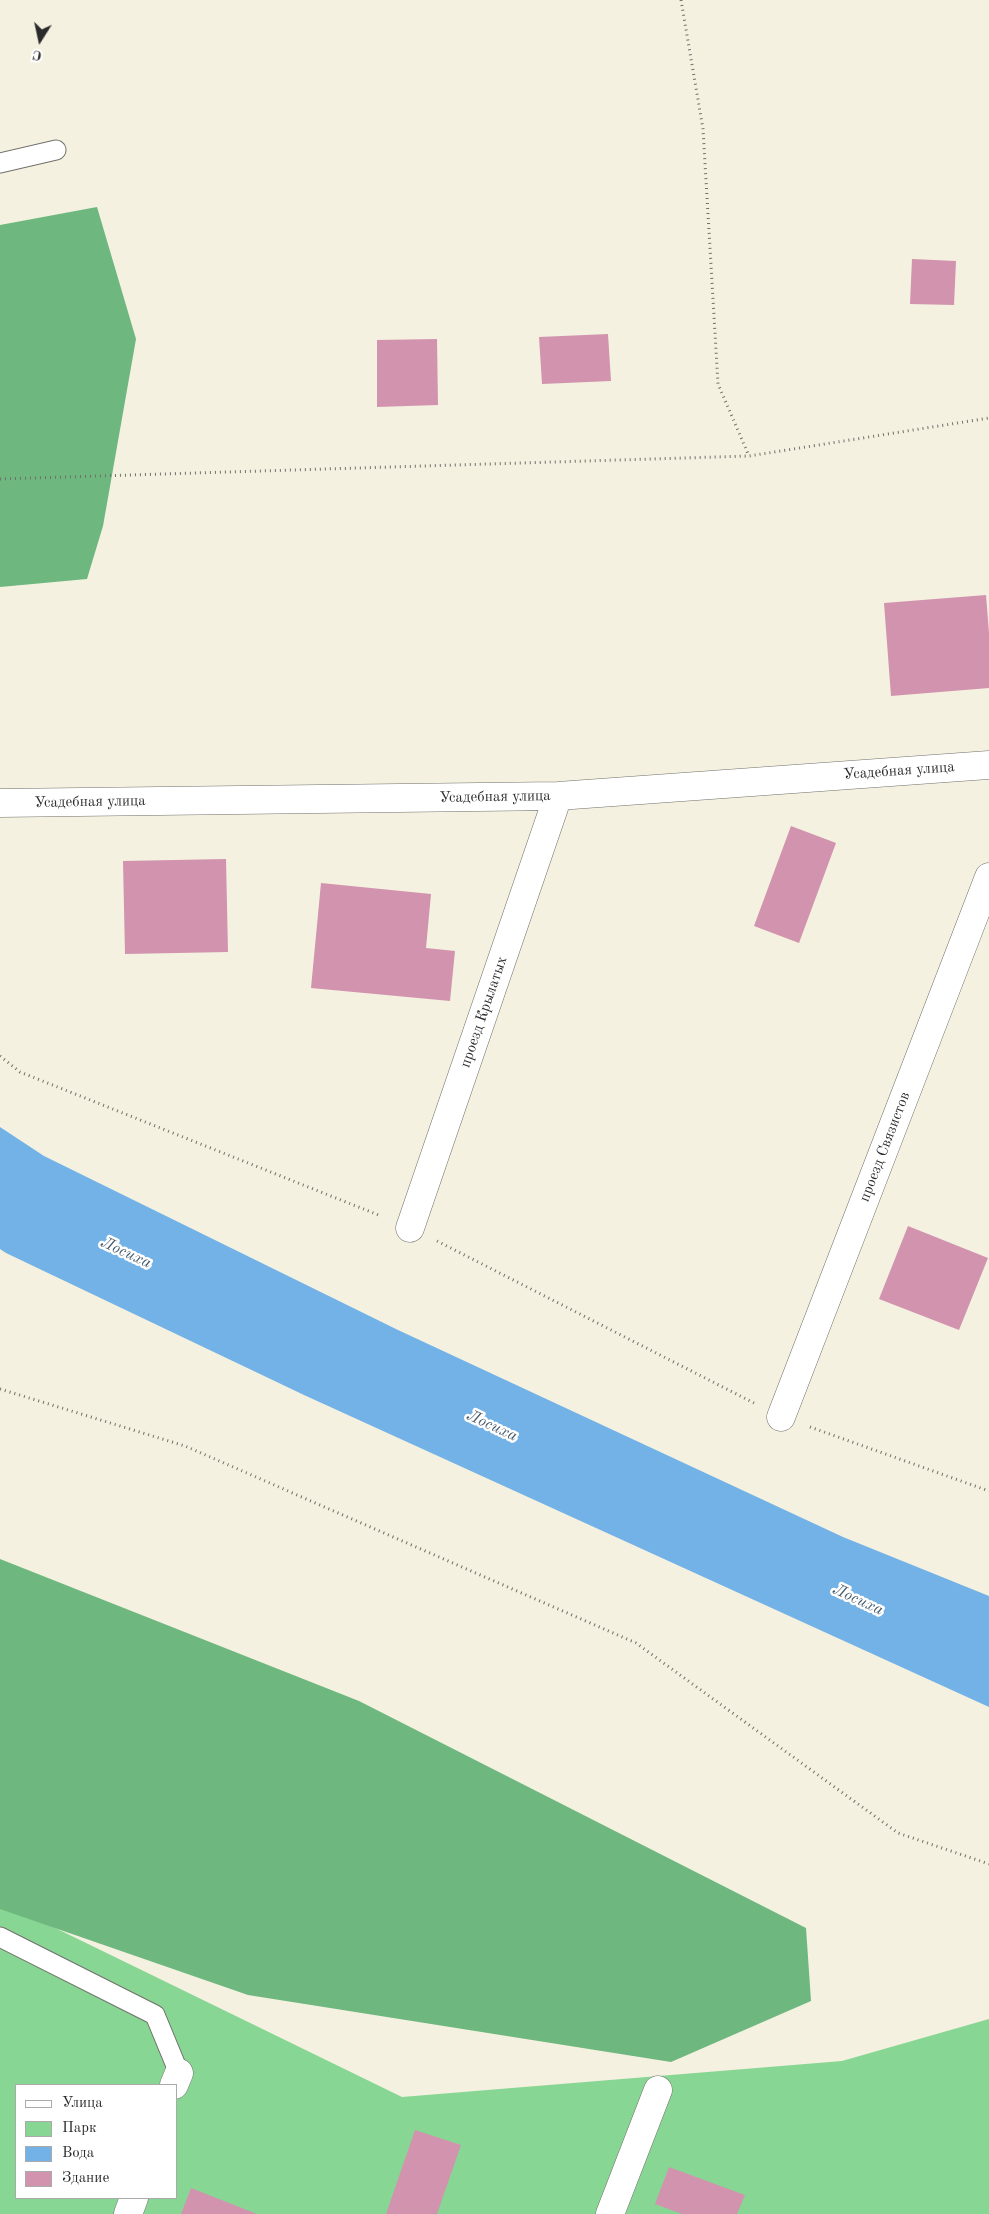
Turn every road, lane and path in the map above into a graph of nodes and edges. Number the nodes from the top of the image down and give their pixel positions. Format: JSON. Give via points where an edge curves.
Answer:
{"nodes":[{"id":1,"x":681,"y":0,"type":"edge"},
{"id":2,"x":56,"y":150,"type":"dead end"},
{"id":3,"x":0,"y":163,"type":"edge"},
{"id":4,"x":989,"y":418,"type":"edge"},
{"id":5,"x":749,"y":456,"type":"junction"},
{"id":6,"x":0,"y":479,"type":"edge"},
{"id":7,"x":989,"y":765,"type":"edge"},
{"id":8,"x":558,"y":796,"type":"junction"},
{"id":9,"x":0,"y":803,"type":"edge"},
{"id":10,"x":989,"y":877,"type":"edge"},
{"id":11,"x":0,"y":1056,"type":"edge"},
{"id":12,"x":410,"y":1228,"type":"junction"},
{"id":13,"x":0,"y":1389,"type":"edge"},
{"id":14,"x":781,"y":1417,"type":"junction"},
{"id":15,"x":989,"y":1491,"type":"edge"},
{"id":16,"x":989,"y":1864,"type":"edge"},
{"id":17,"x":0,"y":1937,"type":"edge"},
{"id":18,"x":177,"y":2079,"type":"edge"},
{"id":19,"x":658,"y":2090,"type":"dead end"},
{"id":20,"x":134,"y":2199,"type":"edge"},
{"id":21,"x":128,"y":2214,"type":"edge"},
{"id":22,"x":610,"y":2214,"type":"edge"}],
"edges":[{"from":1,"to":5,"type":"path","via":[[703,129],[718,384]]},
{"from":2,"to":3,"type":"lane"},
{"from":4,"to":5,"type":"path"},
{"from":5,"to":6,"type":"path"},
{"from":7,"to":8,"type":"street","name":"Усадебная улица"},
{"from":8,"to":9,"type":"street","name":"Усадебная улица"},
{"from":8,"to":12,"type":"street","name":"проезд Крылатых"},
{"from":10,"to":14,"type":"street","name":"проезд Связистов"},
{"from":11,"to":12,"type":"path","via":[[20,1072]]},
{"from":12,"to":14,"type":"path"},
{"from":13,"to":16,"type":"path","via":[[185,1446],[636,1643],[898,1833]]},
{"from":14,"to":15,"type":"path"},
{"from":17,"to":18,"type":"lane","via":[[154,2015]]},
{"from":19,"to":22,"type":"street"},
{"from":20,"to":21,"type":"street"}]}
